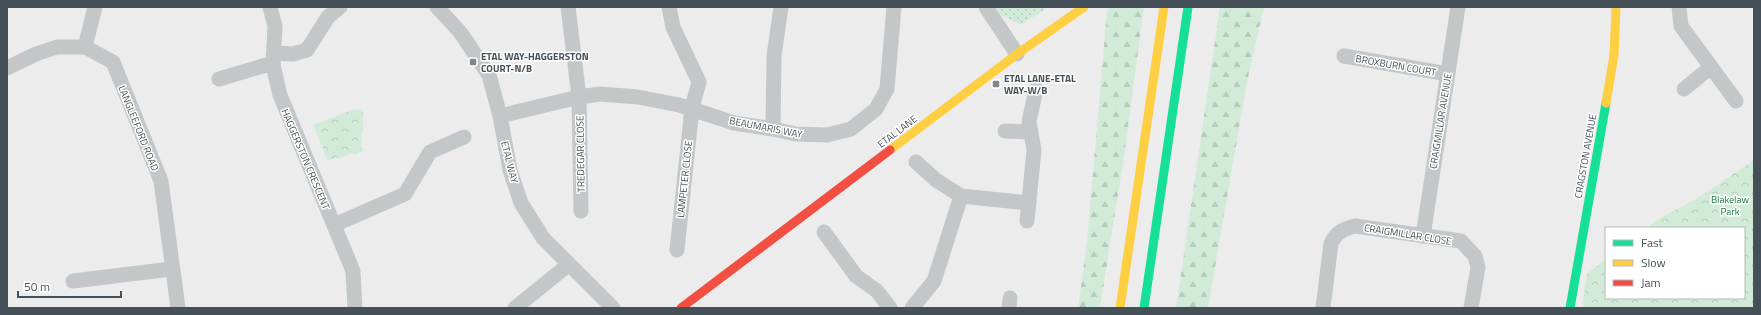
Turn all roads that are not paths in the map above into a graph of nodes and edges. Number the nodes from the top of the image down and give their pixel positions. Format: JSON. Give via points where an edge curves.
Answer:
{"nodes":[{"id":1,"x":95,"y":7,"type":"edge"},
{"id":2,"x":270,"y":7,"type":"edge"},
{"id":3,"x":340,"y":7,"type":"edge"},
{"id":4,"x":437,"y":7,"type":"edge"},
{"id":5,"x":568,"y":7,"type":"edge"},
{"id":6,"x":669,"y":7,"type":"edge"},
{"id":7,"x":781,"y":7,"type":"edge"},
{"id":8,"x":894,"y":7,"type":"edge"},
{"id":9,"x":986,"y":7,"type":"edge"},
{"id":10,"x":1084,"y":7,"type":"edge"},
{"id":11,"x":1164,"y":7,"type":"edge"},
{"id":12,"x":1188,"y":7,"type":"edge"},
{"id":13,"x":1458,"y":7,"type":"edge"},
{"id":14,"x":1616,"y":7,"type":"edge"},
{"id":15,"x":1679,"y":7,"type":"edge"},
{"id":16,"x":85,"y":46,"type":"junction"},
{"id":17,"x":1017,"y":54,"type":"junction"},
{"id":18,"x":1344,"y":56,"type":"dead end"},
{"id":19,"x":274,"y":59,"type":"junction"},
{"id":20,"x":1712,"y":67,"type":"junction"},
{"id":21,"x":7,"y":68,"type":"edge"},
{"id":22,"x":1448,"y":74,"type":"junction"},
{"id":23,"x":219,"y":79,"type":"dead end"},
{"id":24,"x":1036,"y":89,"type":"dead end"},
{"id":25,"x":1684,"y":89,"type":"dead end"},
{"id":26,"x":579,"y":96,"type":"junction"},
{"id":27,"x":1736,"y":101,"type":"dead end"},
{"id":28,"x":692,"y":108,"type":"junction"},
{"id":29,"x":500,"y":116,"type":"junction"},
{"id":30,"x":773,"y":129,"type":"junction"},
{"id":31,"x":1005,"y":131,"type":"dead end"},
{"id":32,"x":1030,"y":132,"type":"junction"},
{"id":33,"x":464,"y":137,"type":"dead end"},
{"id":34,"x":916,"y":162,"type":"dead end"},
{"id":35,"x":961,"y":196,"type":"junction"},
{"id":36,"x":1029,"y":203,"type":"junction"},
{"id":37,"x":582,"y":211,"type":"dead end"},
{"id":38,"x":1027,"y":221,"type":"dead end"},
{"id":39,"x":334,"y":225,"type":"junction"},
{"id":40,"x":824,"y":232,"type":"dead end"},
{"id":41,"x":1423,"y":236,"type":"junction"},
{"id":42,"x":677,"y":250,"type":"dead end"},
{"id":43,"x":568,"y":265,"type":"junction"},
{"id":44,"x":171,"y":269,"type":"junction"},
{"id":45,"x":725,"y":275,"type":"junction"},
{"id":46,"x":73,"y":281,"type":"dead end"},
{"id":47,"x":610,"y":307,"type":"edge"},
{"id":48,"x":178,"y":308,"type":"edge"},
{"id":49,"x":355,"y":308,"type":"edge"},
{"id":50,"x":515,"y":308,"type":"edge"},
{"id":51,"x":681,"y":308,"type":"edge"},
{"id":52,"x":696,"y":308,"type":"edge"},
{"id":53,"x":890,"y":308,"type":"edge"},
{"id":54,"x":912,"y":308,"type":"edge"},
{"id":55,"x":1120,"y":308,"type":"edge"},
{"id":56,"x":1144,"y":308,"type":"edge"},
{"id":57,"x":1322,"y":308,"type":"edge"},
{"id":58,"x":1471,"y":308,"type":"edge"},
{"id":59,"x":1570,"y":308,"type":"edge"}],
"edges":[{"from":1,"to":16,"type":"street"},
{"from":2,"to":19,"type":"street","name":"HAGGERSTON CRESCENT","via":[[275,26]]},
{"from":3,"to":19,"type":"street","via":[[328,17],[307,50]]},
{"from":4,"to":29,"type":"street","name":"ETAL WAY","via":[[460,32],[489,75]]},
{"from":5,"to":26,"type":"street","name":"TREDEGAR CLOSE"},
{"from":6,"to":28,"type":"street","name":"LAMPETER CLOSE","via":[[673,27],[699,82]]},
{"from":7,"to":30,"type":"street","via":[[774,56]]},
{"from":8,"to":30,"type":"street","name":"BEAUMARIS WAY","via":[[887,89],[876,109],[851,129],[827,135],[796,134]]},
{"from":9,"to":17,"type":"street"},
{"from":10,"to":17,"type":"main road","name":"ETAL LANE"},
{"from":11,"to":55,"type":"main road"},
{"from":12,"to":56,"type":"main road"},
{"from":13,"to":22,"type":"street","name":"CRAIGMILLAR AVENUE"},
{"from":14,"to":59,"type":"main road","name":"CRAGSTON AVENUE","via":[[1614,55]]},
{"from":15,"to":20,"type":"street","via":[[1681,26]]},
{"from":16,"to":21,"type":"street","via":[[57,47]]},
{"from":16,"to":44,"type":"street","name":"LANGLEEFORD ROAD","via":[[113,62],[160,181]]},
{"from":17,"to":45,"type":"main road","name":"ETAL LANE"},
{"from":18,"to":22,"type":"street","name":"BROXBURN COURT"},
{"from":19,"to":23,"type":"street","via":[[266,65]]},
{"from":19,"to":39,"type":"street","name":"HAGGERSTON CRESCENT","via":[[280,95],[288,118]]},
{"from":20,"to":25,"type":"street"},
{"from":20,"to":27,"type":"street"},
{"from":22,"to":41,"type":"street","name":"CRAIGMILLAR AVENUE"},
{"from":24,"to":32,"type":"street","via":[[1029,122]]},
{"from":26,"to":28,"type":"street","name":"BEAUMARIS WAY","via":[[600,94],[638,97]]},
{"from":26,"to":29,"type":"street","name":"BEAUMARIS WAY"},
{"from":26,"to":37,"type":"street","name":"TREDEGAR CLOSE"},
{"from":28,"to":30,"type":"street","name":"BEAUMARIS WAY","via":[[734,123]]},
{"from":28,"to":42,"type":"street","name":"LAMPETER CLOSE"},
{"from":29,"to":43,"type":"street","name":"ETAL WAY","via":[[510,170],[521,203],[543,238]]},
{"from":31,"to":32,"type":"street"},
{"from":32,"to":36,"type":"street","via":[[1034,150]]},
{"from":33,"to":39,"type":"street","via":[[430,152],[405,194]]},
{"from":34,"to":35,"type":"street","via":[[936,180]]},
{"from":35,"to":36,"type":"street"},
{"from":35,"to":54,"type":"street","via":[[934,281]]},
{"from":36,"to":38,"type":"street"},
{"from":39,"to":49,"type":"street","name":"HAGGERSTON CRESCENT","via":[[353,271]]},
{"from":40,"to":53,"type":"street","via":[[856,276],[877,291]]},
{"from":41,"to":57,"type":"street","name":"CRAIGMILLAR CLOSE","via":[[1355,226],[1344,228],[1336,234],[1331,243]]},
{"from":41,"to":58,"type":"street","name":"CRAIGMILLAR CLOSE","via":[[1461,242],[1475,256],[1478,267]]},
{"from":43,"to":47,"type":"street","name":"ETAL WAY"},
{"from":43,"to":50,"type":"street"},
{"from":44,"to":46,"type":"street"},
{"from":44,"to":48,"type":"street","name":"LANGLEEFORD ROAD"},
{"from":45,"to":51,"type":"main road","name":"ETAL LANE"},
{"from":45,"to":52,"type":"main road","name":"ETAL LANE"}]}
